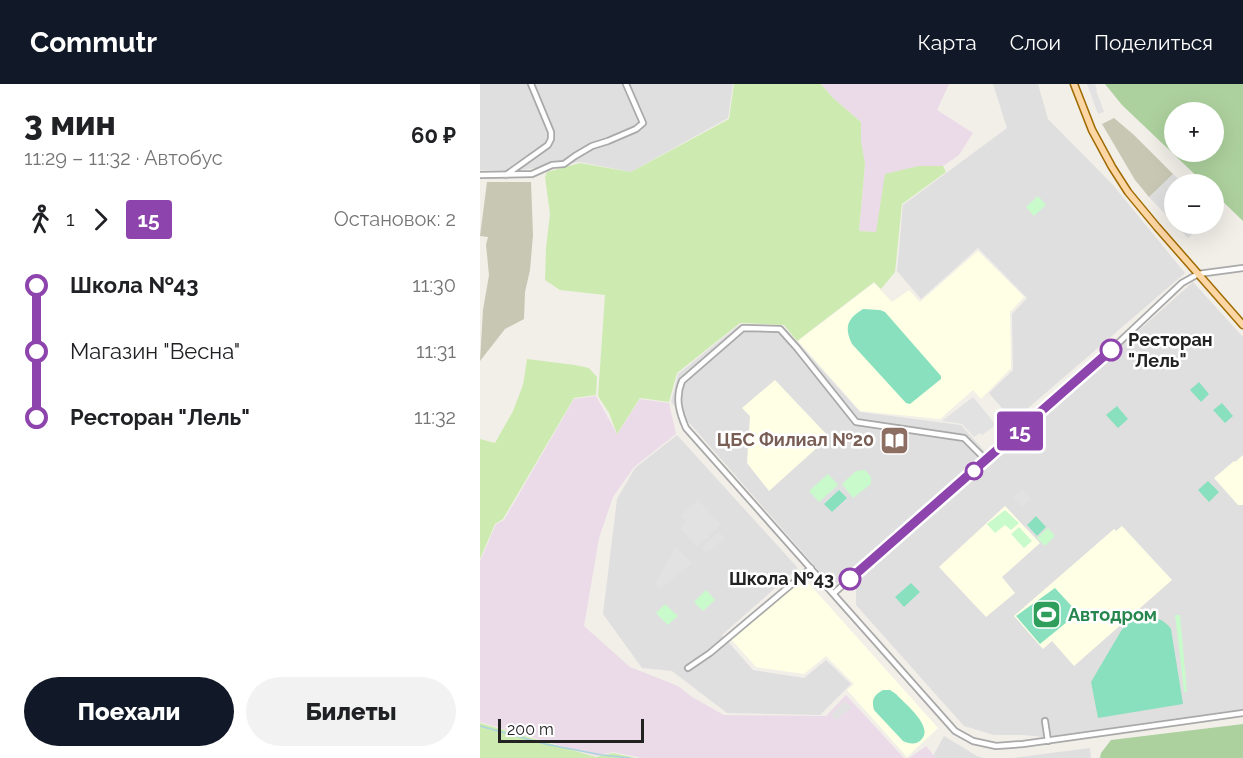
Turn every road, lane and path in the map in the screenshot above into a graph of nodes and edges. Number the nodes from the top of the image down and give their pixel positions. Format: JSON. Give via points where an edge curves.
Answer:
{"nodes":[{"id":1,"x":531,"y":84,"type":"edge"},
{"id":2,"x":626,"y":84,"type":"edge"},
{"id":3,"x":1074,"y":84,"type":"edge"},
{"id":4,"x":480,"y":175,"type":"edge"},
{"id":5,"x":506,"y":175,"type":"junction"},
{"id":6,"x":1243,"y":268,"type":"edge"},
{"id":7,"x":1198,"y":274,"type":"junction"},
{"id":8,"x":1243,"y":325,"type":"edge"},
{"id":9,"x":986,"y":460,"type":"junction"},
{"id":10,"x":811,"y":568,"type":"junction"},
{"id":11,"x":834,"y":593,"type":"junction"},
{"id":12,"x":688,"y":668,"type":"dead end"},
{"id":13,"x":1243,"y":713,"type":"edge"},
{"id":14,"x":1045,"y":721,"type":"dead end"},
{"id":15,"x":1048,"y":741,"type":"junction"}],
"edges":[{"from":1,"to":5,"type":"street","via":[[551,139]]},
{"from":2,"to":5,"type":"street","via":[[643,123],[636,129],[592,146],[564,164],[532,174]]},
{"from":3,"to":7,"type":"main road","via":[[1089,123],[1128,192]]},
{"from":4,"to":5,"type":"street"},
{"from":6,"to":7,"type":"street"},
{"from":7,"to":8,"type":"main road"},
{"from":7,"to":9,"type":"street","via":[[1175,289]]},
{"from":9,"to":10,"type":"street","via":[[964,438],[856,422],[780,329],[743,328],[682,381],[679,414],[686,428]]},
{"from":9,"to":11,"type":"street"},
{"from":10,"to":11,"type":"street"},
{"from":10,"to":12,"type":"street"},
{"from":11,"to":15,"type":"street","via":[[956,731],[973,741],[996,746]]},
{"from":13,"to":15,"type":"street"},
{"from":14,"to":15,"type":"street"}]}
